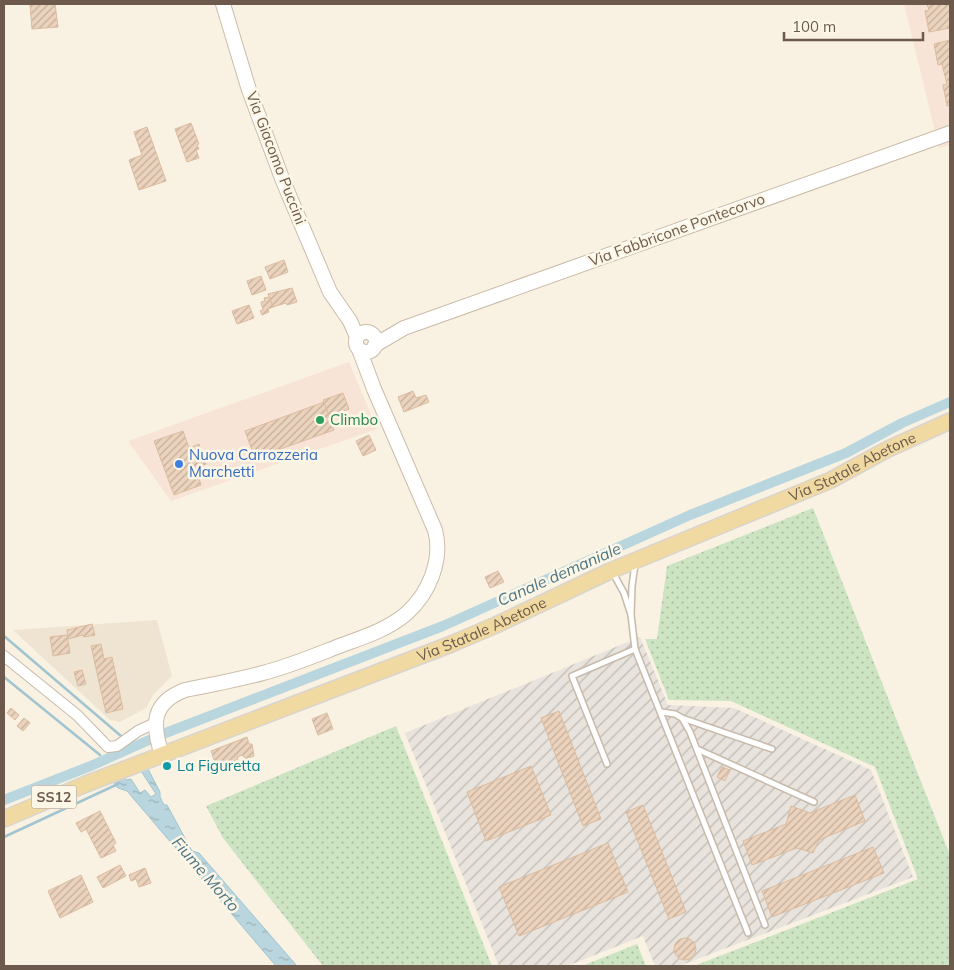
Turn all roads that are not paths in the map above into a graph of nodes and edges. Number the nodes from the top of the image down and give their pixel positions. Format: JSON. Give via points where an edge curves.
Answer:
{"nodes":[{"id":1,"x":223,"y":4,"type":"edge"},
{"id":2,"x":950,"y":133,"type":"edge"},
{"id":3,"x":367,"y":341,"type":"junction"},
{"id":4,"x":950,"y":421,"type":"edge"},
{"id":5,"x":636,"y":560,"type":"junction"},
{"id":6,"x":610,"y":571,"type":"junction"},
{"id":7,"x":631,"y":614,"type":"junction"},
{"id":8,"x":636,"y":649,"type":"junction"},
{"id":9,"x":4,"y":656,"type":"edge"},
{"id":10,"x":661,"y":712,"type":"junction"},
{"id":11,"x":682,"y":718,"type":"junction"},
{"id":12,"x":155,"y":726,"type":"junction"},
{"id":13,"x":697,"y":749,"type":"junction"},
{"id":14,"x":772,"y":749,"type":"dead end"},
{"id":15,"x":157,"y":755,"type":"junction"},
{"id":16,"x":607,"y":764,"type":"dead end"},
{"id":17,"x":814,"y":802,"type":"dead end"},
{"id":18,"x":4,"y":819,"type":"edge"},
{"id":19,"x":765,"y":925,"type":"dead end"},
{"id":20,"x":748,"y":934,"type":"dead end"}],
"edges":[{"from":1,"to":3,"type":"street","name":"Via Giacomo Puccini","via":[[273,158],[330,292]]},
{"from":2,"to":3,"type":"street","name":"Via Fabbricone Pontecorvo"},
{"from":3,"to":12,"type":"street","name":"Via Giacomo Puccini","via":[[370,378],[436,536],[435,567],[422,594],[401,617],[362,637],[271,671],[174,695],[162,705]]},
{"from":4,"to":5,"type":"main road","name":"Via Statale Abetone","number":"SS12","via":[[825,483]]},
{"from":5,"to":6,"type":"main road","name":"Via Statale Abetone","number":"SS12"},
{"from":5,"to":7,"type":"lane"},
{"from":6,"to":7,"type":"lane","via":[[617,578]]},
{"from":6,"to":15,"type":"main road","name":"Via Statale Abetone","number":"SS12","via":[[449,645]]},
{"from":7,"to":8,"type":"lane"},
{"from":8,"to":10,"type":"lane"},
{"from":8,"to":16,"type":"lane","via":[[572,676]]},
{"from":9,"to":12,"type":"street","via":[[108,747],[117,746],[138,731]]},
{"from":10,"to":11,"type":"lane"},
{"from":10,"to":20,"type":"lane"},
{"from":11,"to":13,"type":"lane"},
{"from":11,"to":14,"type":"lane"},
{"from":12,"to":15,"type":"street"},
{"from":13,"to":17,"type":"lane"},
{"from":13,"to":19,"type":"lane"},
{"from":15,"to":18,"type":"main road","name":"Via Statale Abetone","number":"SS12"}]}
